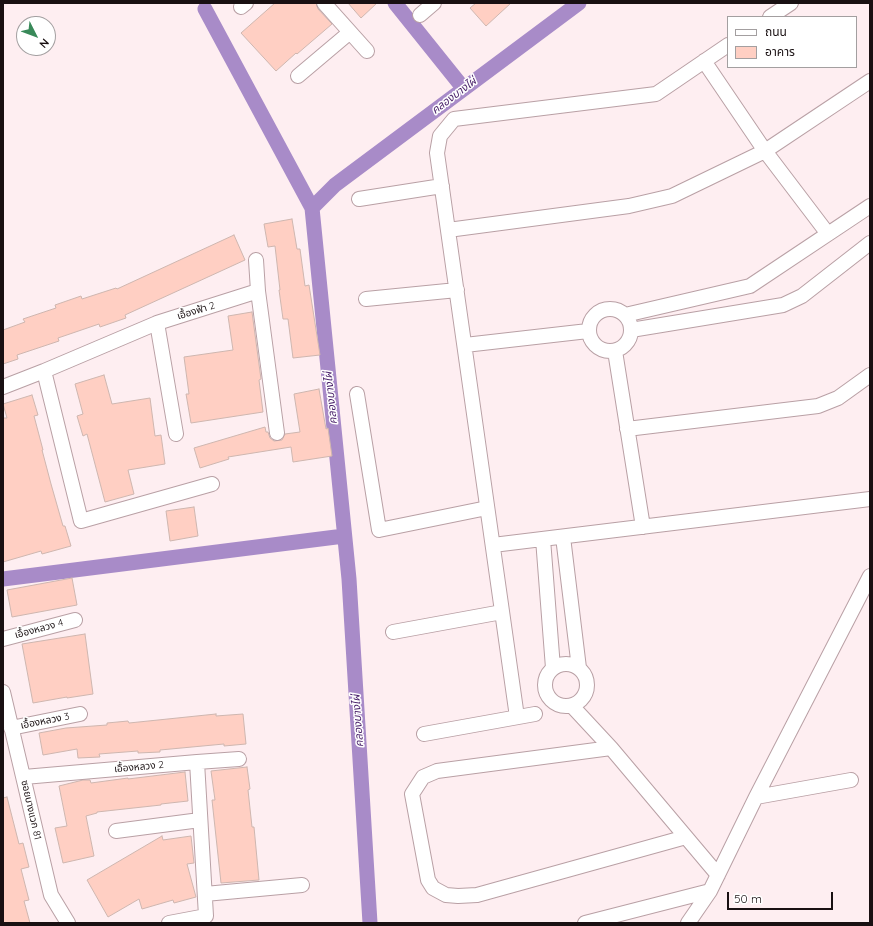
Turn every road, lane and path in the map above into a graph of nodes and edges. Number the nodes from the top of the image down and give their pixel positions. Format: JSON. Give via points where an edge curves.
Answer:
{"nodes":[{"id":1,"x":324,"y":3,"type":"edge"},
{"id":2,"x":434,"y":3,"type":"edge"},
{"id":3,"x":791,"y":3,"type":"edge"},
{"id":4,"x":420,"y":15,"type":"dead end"},
{"id":5,"x":772,"y":16,"type":"edge"},
{"id":6,"x":349,"y":33,"type":"junction"},
{"id":7,"x":727,"y":46,"type":"edge"},
{"id":8,"x":366,"y":51,"type":"dead end"},
{"id":9,"x":704,"y":61,"type":"junction"},
{"id":10,"x":298,"y":76,"type":"dead end"},
{"id":11,"x":870,"y":81,"type":"edge"},
{"id":12,"x":765,"y":151,"type":"junction"},
{"id":13,"x":442,"y":186,"type":"junction"},
{"id":14,"x":359,"y":199,"type":"dead end"},
{"id":15,"x":870,"y":206,"type":"edge"},
{"id":16,"x":448,"y":230,"type":"junction"},
{"id":17,"x":828,"y":234,"type":"junction"},
{"id":18,"x":870,"y":243,"type":"edge"},
{"id":19,"x":256,"y":260,"type":"dead end"},
{"id":20,"x":457,"y":290,"type":"junction"},
{"id":21,"x":258,"y":291,"type":"junction"},
{"id":22,"x":366,"y":299,"type":"dead end"},
{"id":23,"x":625,"y":315,"type":"junction"},
{"id":24,"x":157,"y":323,"type":"junction"},
{"id":25,"x":588,"y":330,"type":"junction"},
{"id":26,"x":631,"y":330,"type":"junction"},
{"id":27,"x":465,"y":345,"type":"junction"},
{"id":28,"x":615,"y":351,"type":"junction"},
{"id":29,"x":44,"y":371,"type":"junction"},
{"id":30,"x":870,"y":375,"type":"edge"},
{"id":31,"x":3,"y":387,"type":"edge"},
{"id":32,"x":357,"y":394,"type":"dead end"},
{"id":33,"x":627,"y":429,"type":"junction"},
{"id":34,"x":277,"y":432,"type":"dead end"},
{"id":35,"x":176,"y":434,"type":"dead end"},
{"id":36,"x":212,"y":484,"type":"dead end"},
{"id":37,"x":870,"y":499,"type":"edge"},
{"id":38,"x":487,"y":508,"type":"junction"},
{"id":39,"x":643,"y":527,"type":"junction"},
{"id":40,"x":563,"y":537,"type":"junction"},
{"id":41,"x":542,"y":539,"type":"junction"},
{"id":42,"x":493,"y":545,"type":"junction"},
{"id":43,"x":870,"y":576,"type":"edge"},
{"id":44,"x":502,"y":612,"type":"junction"},
{"id":45,"x":75,"y":620,"type":"dead end"},
{"id":46,"x":393,"y":632,"type":"dead end"},
{"id":47,"x":3,"y":639,"type":"edge"},
{"id":48,"x":553,"y":668,"type":"junction"},
{"id":49,"x":579,"y":668,"type":"junction"},
{"id":50,"x":3,"y":692,"type":"edge"},
{"id":51,"x":572,"y":706,"type":"junction"},
{"id":52,"x":80,"y":714,"type":"dead end"},
{"id":53,"x":535,"y":714,"type":"dead end"},
{"id":54,"x":517,"y":717,"type":"junction"},
{"id":55,"x":11,"y":728,"type":"junction"},
{"id":56,"x":424,"y":734,"type":"dead end"},
{"id":57,"x":611,"y":748,"type":"junction"},
{"id":58,"x":239,"y":759,"type":"dead end"},
{"id":59,"x":197,"y":762,"type":"junction"},
{"id":60,"x":24,"y":777,"type":"junction"},
{"id":61,"x":851,"y":780,"type":"dead end"},
{"id":62,"x":756,"y":797,"type":"junction"},
{"id":63,"x":200,"y":820,"type":"junction"},
{"id":64,"x":116,"y":831,"type":"dead end"},
{"id":65,"x":686,"y":837,"type":"junction"},
{"id":66,"x":718,"y":875,"type":"junction"},
{"id":67,"x":302,"y":885,"type":"dead end"},
{"id":68,"x":710,"y":891,"type":"junction"},
{"id":69,"x":205,"y":894,"type":"junction"},
{"id":70,"x":68,"y":923,"type":"edge"},
{"id":71,"x":169,"y":923,"type":"edge"},
{"id":72,"x":585,"y":923,"type":"edge"},
{"id":73,"x":688,"y":923,"type":"edge"}],
"edges":[{"from":1,"to":6,"type":"street"},
{"from":2,"to":4,"type":"street"},
{"from":3,"to":5,"type":"street"},
{"from":6,"to":8,"type":"street"},
{"from":6,"to":10,"type":"street"},
{"from":7,"to":9,"type":"street"},
{"from":9,"to":12,"type":"street"},
{"from":9,"to":13,"type":"street","via":[[656,94],[454,118],[440,136],[437,153]]},
{"from":11,"to":12,"type":"street"},
{"from":12,"to":16,"type":"street","via":[[672,196],[629,206]]},
{"from":12,"to":17,"type":"street"},
{"from":13,"to":14,"type":"street"},
{"from":13,"to":16,"type":"street"},
{"from":15,"to":17,"type":"street"},
{"from":16,"to":20,"type":"street"},
{"from":17,"to":23,"type":"street","via":[[750,286]]},
{"from":18,"to":26,"type":"street","via":[[802,296],[784,305]]},
{"from":19,"to":21,"type":"street"},
{"from":20,"to":22,"type":"street"},
{"from":20,"to":27,"type":"street"},
{"from":21,"to":24,"type":"street","name":"เอื้องฟ้า 2"},
{"from":21,"to":34,"type":"street"},
{"from":23,"to":25,"type":"street","via":[[612,309],[598,312]]},
{"from":23,"to":26,"type":"street"},
{"from":24,"to":29,"type":"street","name":"เอื้องฟ้า 2"},
{"from":24,"to":35,"type":"street"},
{"from":25,"to":27,"type":"street"},
{"from":25,"to":28,"type":"street","via":[[592,343],[597,347]]},
{"from":26,"to":28,"type":"street","via":[[627,343]]},
{"from":27,"to":38,"type":"street"},
{"from":28,"to":33,"type":"street"},
{"from":29,"to":31,"type":"street","name":"เอื้องฟ้า 2"},
{"from":29,"to":36,"type":"street","via":[[81,521]]},
{"from":30,"to":33,"type":"street","via":[[838,398],[818,406]]},
{"from":32,"to":38,"type":"street","via":[[379,530]]},
{"from":33,"to":39,"type":"street"},
{"from":37,"to":39,"type":"street"},
{"from":38,"to":42,"type":"street"},
{"from":39,"to":40,"type":"street"},
{"from":40,"to":41,"type":"street"},
{"from":40,"to":49,"type":"street"},
{"from":41,"to":42,"type":"street"},
{"from":41,"to":48,"type":"street"},
{"from":42,"to":44,"type":"street"},
{"from":43,"to":62,"type":"street"},
{"from":44,"to":46,"type":"street"},
{"from":44,"to":54,"type":"street"},
{"from":45,"to":47,"type":"street","name":"เอื้องหลวง 4"},
{"from":48,"to":49,"type":"street","via":[[566,664]]},
{"from":48,"to":51,"type":"street","via":[[545,681],[547,695],[557,705]]},
{"from":49,"to":51,"type":"street","via":[[587,678],[587,692]]},
{"from":50,"to":55,"type":"street","name":"ซอยบางแวก 81"},
{"from":51,"to":57,"type":"street"},
{"from":52,"to":55,"type":"street","name":"เอื้องหลวง 3"},
{"from":53,"to":54,"type":"street"},
{"from":54,"to":56,"type":"street"},
{"from":55,"to":60,"type":"street","name":"ซอยบางแวก 81"},
{"from":57,"to":65,"type":"street"},
{"from":57,"to":65,"type":"street","via":[[437,771],[423,777],[412,794],[428,880],[433,888],[446,895],[477,895]]},
{"from":58,"to":59,"type":"street","name":"เอื้องหลวง 2"},
{"from":59,"to":60,"type":"street","name":"เอื้องหลวง 2"},
{"from":59,"to":63,"type":"street"},
{"from":60,"to":70,"type":"street","name":"ซอยบางแวก 81","via":[[51,895]]},
{"from":61,"to":62,"type":"street"},
{"from":62,"to":66,"type":"street"},
{"from":63,"to":64,"type":"street"},
{"from":63,"to":69,"type":"street"},
{"from":65,"to":66,"type":"street"},
{"from":66,"to":68,"type":"street"},
{"from":67,"to":69,"type":"street"},
{"from":68,"to":72,"type":"street"},
{"from":68,"to":73,"type":"street"},
{"from":69,"to":71,"type":"street","via":[[206,916]]}]}
